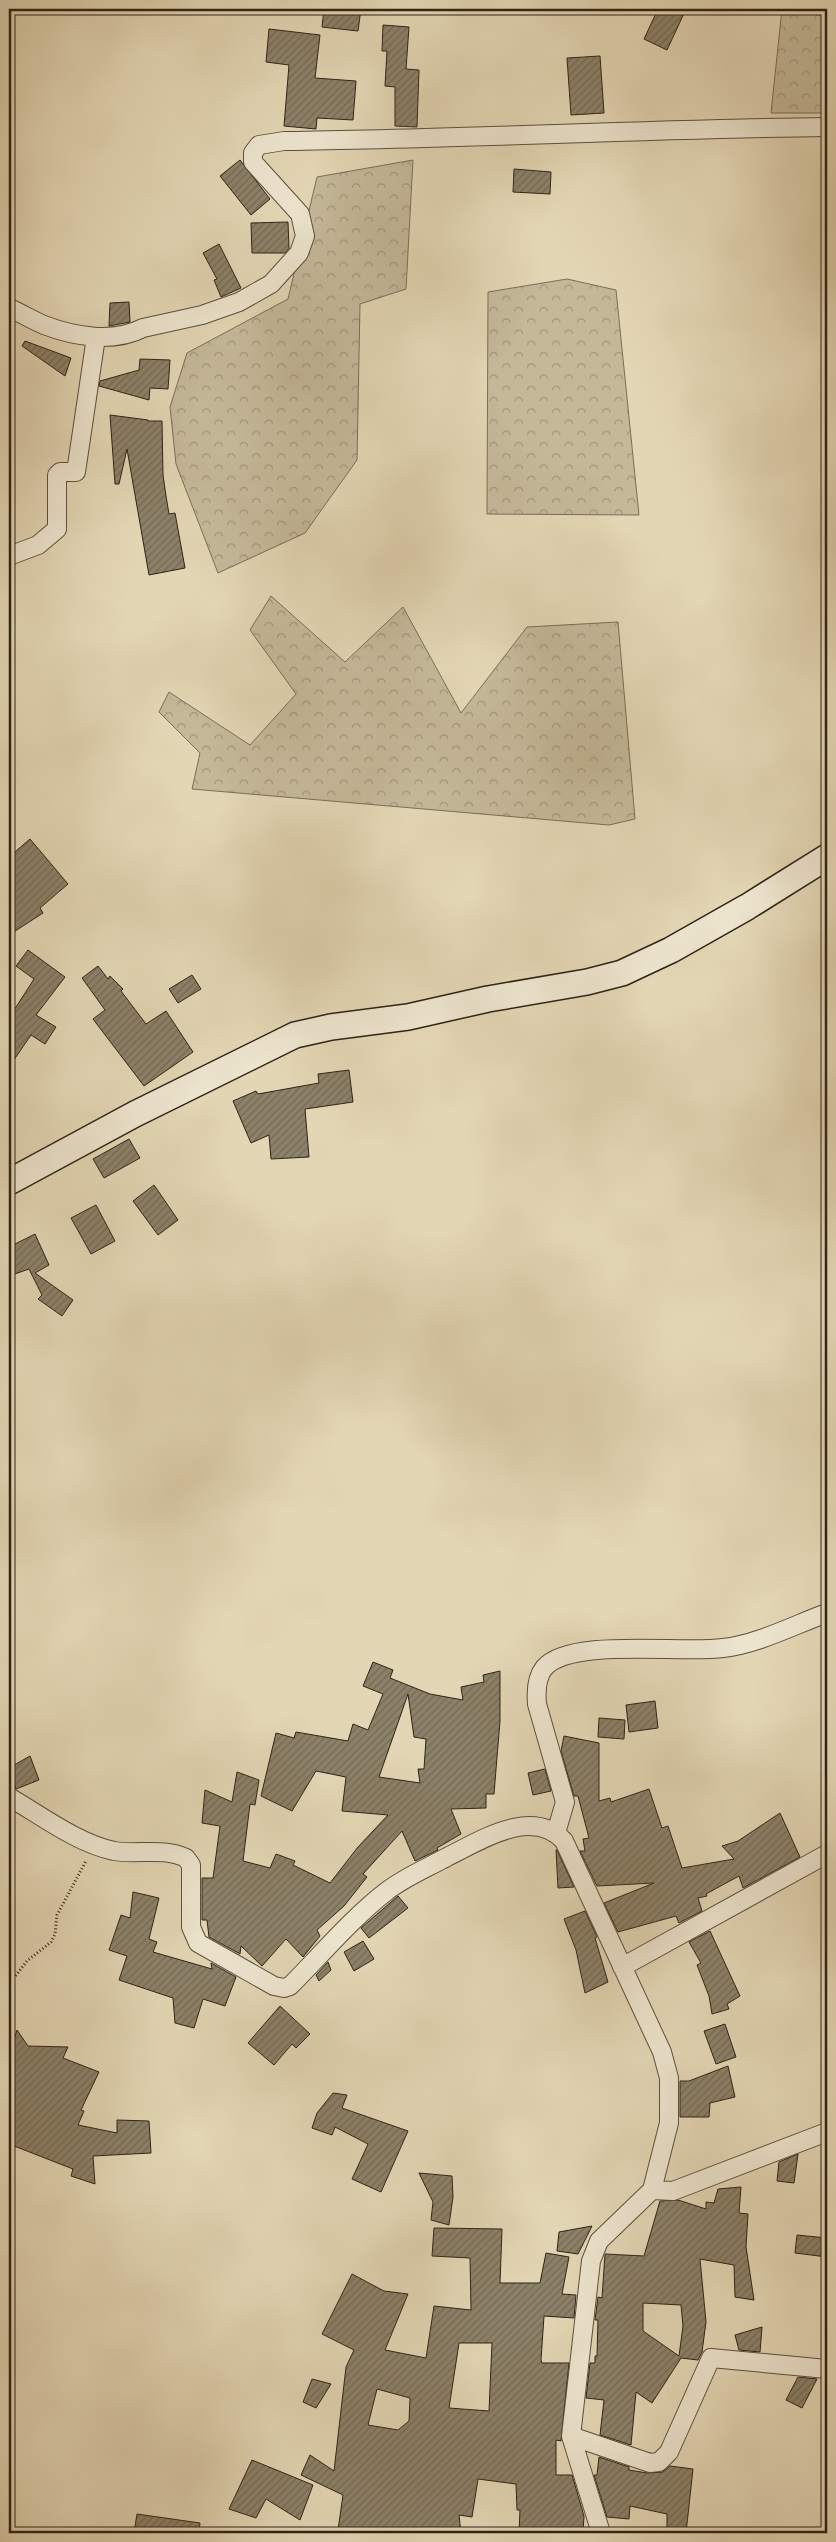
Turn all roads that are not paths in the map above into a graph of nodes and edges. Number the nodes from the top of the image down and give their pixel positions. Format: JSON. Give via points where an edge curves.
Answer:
{"nodes":[{"id":1,"x":827,"y":127,"type":"edge"},
{"id":2,"x":9,"y":308,"type":"edge"},
{"id":3,"x":96,"y":337,"type":"junction"},
{"id":4,"x":9,"y":556,"type":"edge"},
{"id":5,"x":827,"y":857,"type":"edge"},
{"id":6,"x":9,"y":1182,"type":"edge"},
{"id":7,"x":827,"y":1613,"type":"edge"},
{"id":8,"x":9,"y":1797,"type":"edge"},
{"id":9,"x":556,"y":1833,"type":"junction"},
{"id":10,"x":827,"y":1854,"type":"edge"},
{"id":11,"x":622,"y":1967,"type":"junction"},
{"id":12,"x":827,"y":2132,"type":"edge"},
{"id":13,"x":652,"y":2190,"type":"junction"},
{"id":14,"x":827,"y":2369,"type":"edge"},
{"id":15,"x":571,"y":2436,"type":"junction"},
{"id":16,"x":601,"y":2533,"type":"edge"}],
"edges":[{"from":1,"to":3,"type":"street","via":[[694,128],[259,144],[253,153],[253,162],[303,221],[305,236],[299,253],[271,284],[239,302],[202,315],[143,328],[126,336]]},
{"from":2,"to":3,"type":"street","via":[[44,324]]},
{"from":3,"to":4,"type":"street","via":[[76,472],[57,475],[57,530],[38,545]]},
{"from":5,"to":6,"type":"street","via":[[747,908],[622,973],[416,1015],[295,1035],[135,1114]]},
{"from":7,"to":9,"type":"street","via":[[724,1648],[585,1650],[555,1659],[544,1668],[536,1691],[566,1802]]},
{"from":8,"to":9,"type":"street","via":[[95,1845],[124,1852],[168,1853],[186,1858],[191,1865],[191,1927],[198,1943],[274,1986],[284,1988],[290,1986],[372,1904],[400,1882],[506,1829],[541,1827]]},
{"from":9,"to":11,"type":"street","via":[[564,1841]]},
{"from":10,"to":11,"type":"street"},
{"from":11,"to":13,"type":"street","via":[[662,2052],[669,2078],[669,2122]]},
{"from":12,"to":13,"type":"street","via":[[674,2191]]},
{"from":13,"to":15,"type":"street","via":[[605,2234],[590,2261]]},
{"from":14,"to":15,"type":"street","via":[[711,2358],[669,2452],[659,2462],[650,2463]]},
{"from":15,"to":16,"type":"street"}]}
